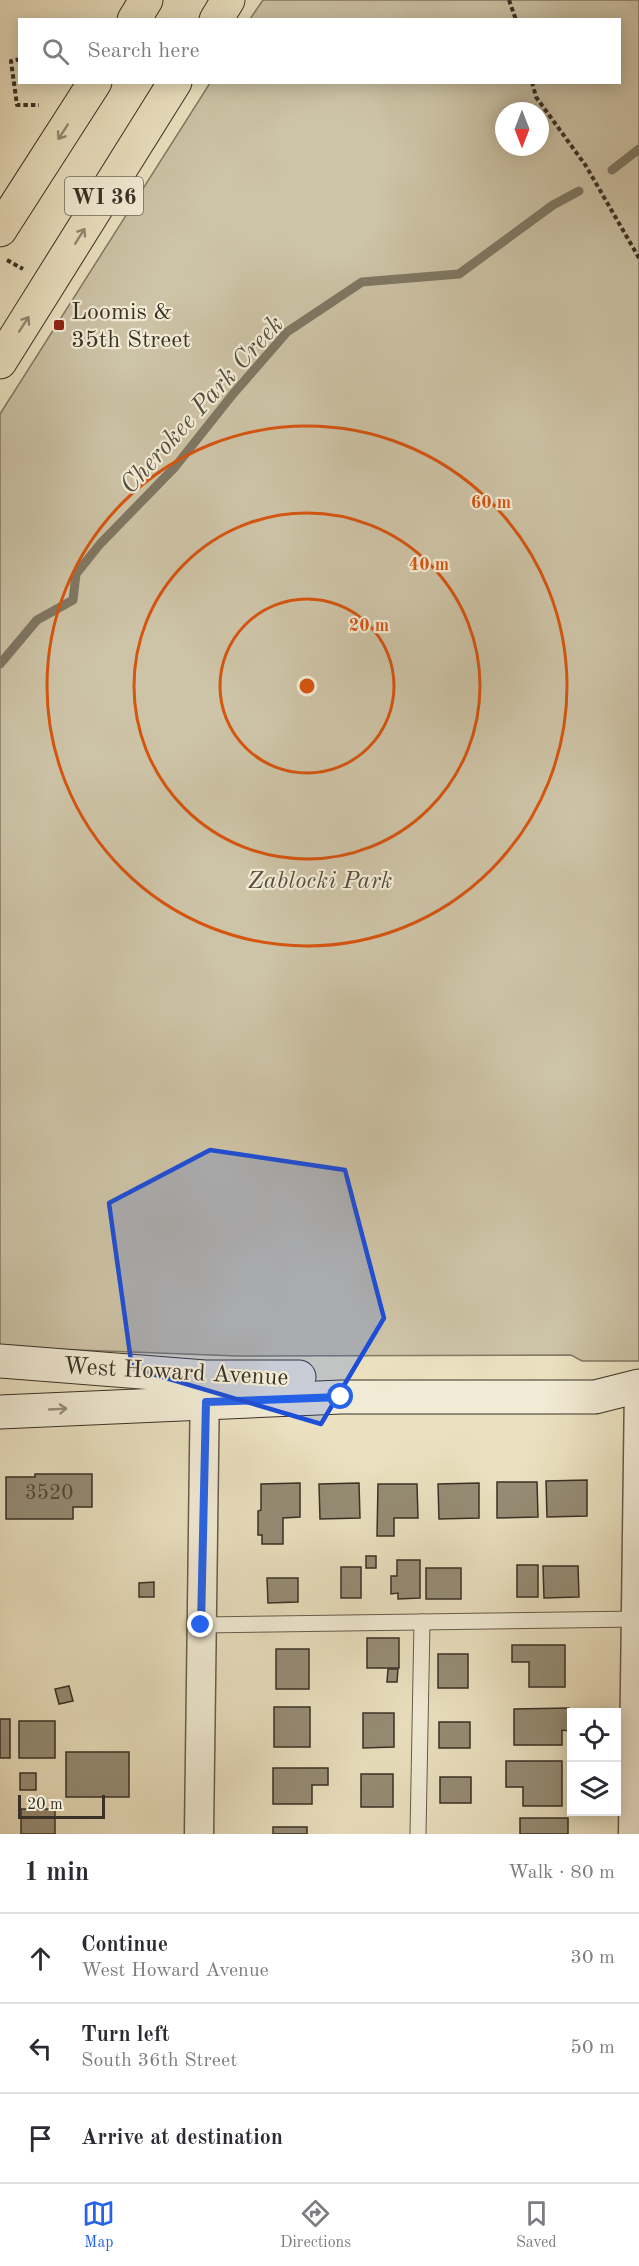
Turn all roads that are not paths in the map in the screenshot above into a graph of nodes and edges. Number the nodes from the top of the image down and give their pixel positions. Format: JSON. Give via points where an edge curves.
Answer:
{"nodes":[{"id":1,"x":146,"y":0,"type":"edge"},
{"id":2,"x":228,"y":0,"type":"edge"},
{"id":3,"x":135,"y":18,"type":"edge"},
{"id":4,"x":217,"y":18,"type":"edge"},
{"id":5,"x":94,"y":84,"type":"edge"},
{"id":6,"x":174,"y":84,"type":"edge"},
{"id":7,"x":3,"y":244,"type":"edge"},
{"id":8,"x":0,"y":362,"type":"edge"},
{"id":9,"x":0,"y":1361,"type":"edge"},
{"id":10,"x":639,"y":1386,"type":"edge"},
{"id":11,"x":206,"y":1390,"type":"junction"},
{"id":12,"x":0,"y":1412,"type":"edge"},
{"id":13,"x":638,"y":1619,"type":"edge"},
{"id":14,"x":422,"y":1622,"type":"junction"},
{"id":15,"x":201,"y":1625,"type":"junction"},
{"id":16,"x":199,"y":1834,"type":"edge"},
{"id":17,"x":418,"y":1834,"type":"edge"},
{"id":18,"x":633,"y":1834,"type":"edge"}],
"edges":[{"from":1,"to":3,"type":"main road"},
{"from":2,"to":4,"type":"main road"},
{"from":5,"to":7,"type":"main road","number":"WI 36","one_way":true},
{"from":8,"to":6,"type":"main road","number":"WI 36","one_way":true},
{"from":9,"to":11,"type":"street","name":"West Howard Avenue"},
{"from":10,"to":11,"type":"street","name":"West Howard Avenue","via":[[595,1378]]},
{"from":10,"to":13,"type":"street"},
{"from":12,"to":11,"type":"street","name":"West Howard Avenue","one_way":true},
{"from":11,"to":15,"type":"street"},
{"from":13,"to":14,"type":"lane"},
{"from":13,"to":18,"type":"street"},
{"from":14,"to":15,"type":"lane"},
{"from":14,"to":17,"type":"lane"},
{"from":15,"to":16,"type":"street"}]}
